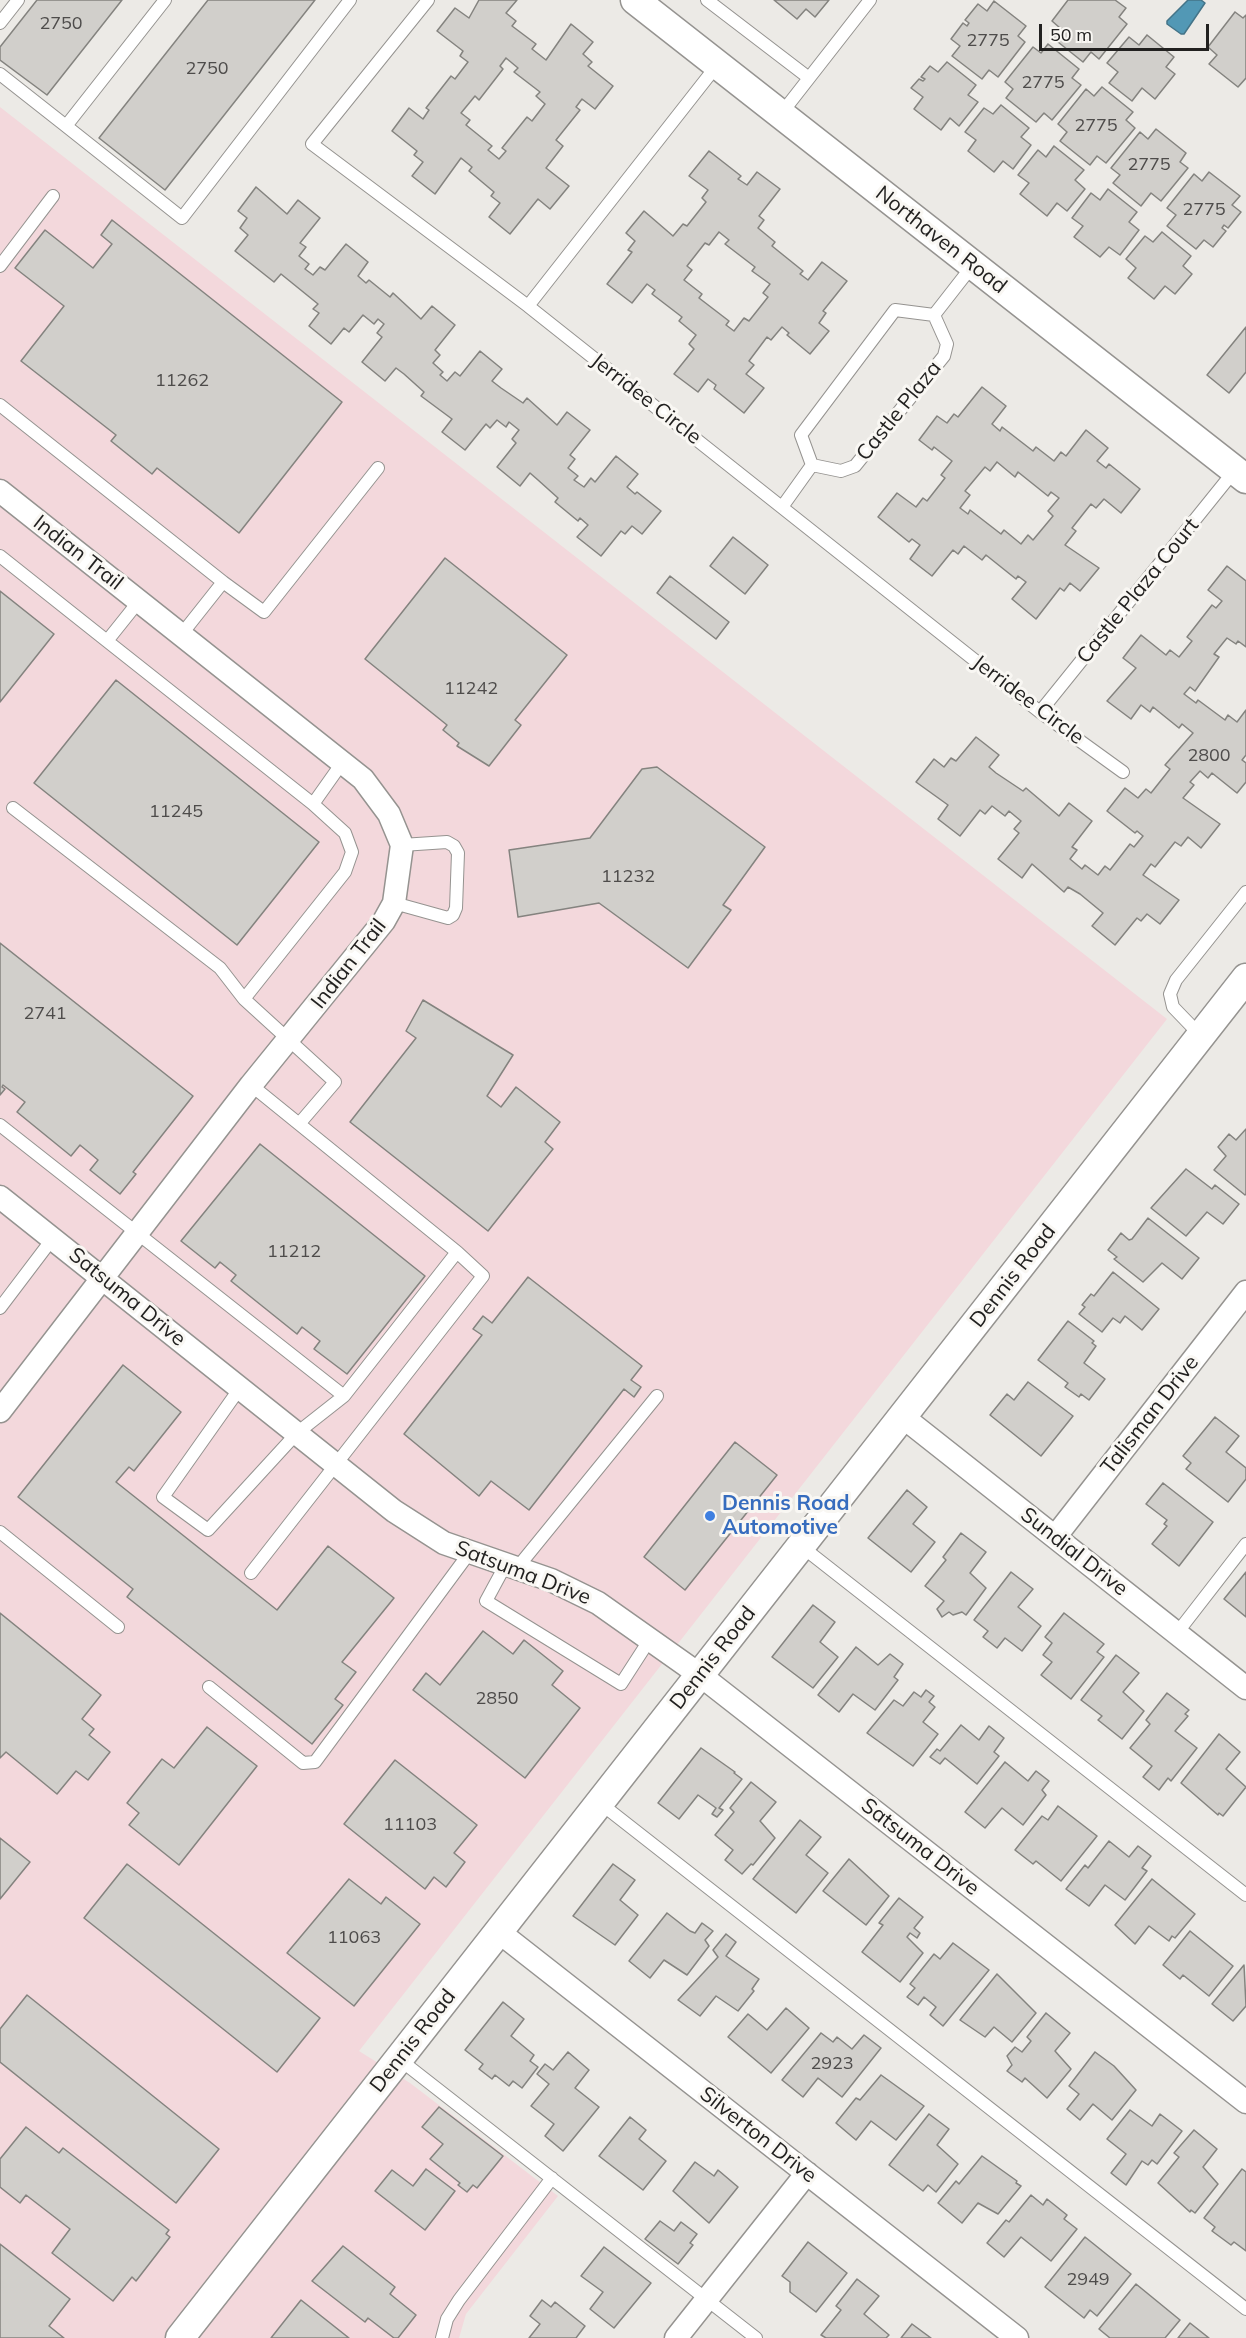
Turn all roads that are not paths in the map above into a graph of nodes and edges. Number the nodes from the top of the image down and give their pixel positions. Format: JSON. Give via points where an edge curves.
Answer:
{"nodes":[{"id":1,"x":18,"y":0,"type":"edge"},
{"id":2,"x":165,"y":0,"type":"edge"},
{"id":3,"x":350,"y":0,"type":"edge"},
{"id":4,"x":428,"y":0,"type":"edge"},
{"id":5,"x":635,"y":0,"type":"edge"},
{"id":6,"x":707,"y":0,"type":"edge"},
{"id":7,"x":870,"y":0,"type":"edge"},
{"id":8,"x":0,"y":24,"type":"edge"},
{"id":9,"x":718,"y":64,"type":"junction"},
{"id":10,"x":0,"y":74,"type":"edge"},
{"id":11,"x":809,"y":78,"type":"junction"},
{"id":12,"x":781,"y":114,"type":"junction"},
{"id":13,"x":66,"y":126,"type":"junction"},
{"id":14,"x":53,"y":196,"type":"dead end"},
{"id":15,"x":973,"y":265,"type":"junction"},
{"id":16,"x":0,"y":266,"type":"edge"},
{"id":17,"x":528,"y":306,"type":"junction"},
{"id":18,"x":934,"y":315,"type":"junction"},
{"id":19,"x":0,"y":405,"type":"edge"},
{"id":20,"x":812,"y":465,"type":"junction"},
{"id":21,"x":378,"y":468,"type":"dead end"},
{"id":22,"x":1240,"y":475,"type":"edge"},
{"id":23,"x":0,"y":491,"type":"edge"},
{"id":24,"x":782,"y":507,"type":"junction"},
{"id":25,"x":0,"y":556,"type":"edge"},
{"id":26,"x":223,"y":582,"type":"junction"},
{"id":27,"x":139,"y":601,"type":"junction"},
{"id":28,"x":181,"y":635,"type":"junction"},
{"id":29,"x":107,"y":641,"type":"junction"},
{"id":30,"x":1040,"y":712,"type":"junction"},
{"id":31,"x":342,"y":763,"type":"junction"},
{"id":32,"x":1123,"y":772,"type":"dead end"},
{"id":33,"x":313,"y":804,"type":"junction"},
{"id":34,"x":13,"y":808,"type":"dead end"},
{"id":35,"x":402,"y":845,"type":"junction"},
{"id":36,"x":1246,"y":892,"type":"edge"},
{"id":37,"x":394,"y":903,"type":"junction"},
{"id":38,"x":1246,"y":978,"type":"edge"},
{"id":39,"x":244,"y":999,"type":"junction"},
{"id":40,"x":1201,"y":1036,"type":"junction"},
{"id":41,"x":289,"y":1038,"type":"junction"},
{"id":42,"x":251,"y":1085,"type":"junction"},
{"id":43,"x":299,"y":1124,"type":"junction"},
{"id":44,"x":0,"y":1125,"type":"edge"},
{"id":45,"x":0,"y":1197,"type":"edge"},
{"id":46,"x":138,"y":1233,"type":"junction"},
{"id":47,"x":53,"y":1238,"type":"junction"},
{"id":48,"x":457,"y":1251,"type":"junction"},
{"id":49,"x":104,"y":1278,"type":"junction"},
{"id":50,"x":1246,"y":1292,"type":"edge"},
{"id":51,"x":0,"y":1308,"type":"edge"},
{"id":52,"x":240,"y":1388,"type":"junction"},
{"id":53,"x":344,"y":1395,"type":"junction"},
{"id":54,"x":657,"y":1396,"type":"dead end"},
{"id":55,"x":3,"y":1402,"type":"edge"},
{"id":56,"x":903,"y":1417,"type":"junction"},
{"id":57,"x":297,"y":1433,"type":"junction"},
{"id":58,"x":337,"y":1466,"type":"junction"},
{"id":59,"x":0,"y":1532,"type":"edge"},
{"id":60,"x":1055,"y":1537,"type":"junction"},
{"id":61,"x":1246,"y":1544,"type":"edge"},
{"id":62,"x":801,"y":1546,"type":"junction"},
{"id":63,"x":470,"y":1552,"type":"junction"},
{"id":64,"x":512,"y":1566,"type":"junction"},
{"id":65,"x":251,"y":1573,"type":"dead end"},
{"id":66,"x":118,"y":1628,"type":"dead end"},
{"id":67,"x":1177,"y":1633,"type":"junction"},
{"id":68,"x":650,"y":1640,"type":"junction"},
{"id":69,"x":700,"y":1675,"type":"junction"},
{"id":70,"x":209,"y":1687,"type":"dead end"},
{"id":71,"x":1246,"y":1688,"type":"edge"},
{"id":72,"x":600,"y":1803,"type":"junction"},
{"id":73,"x":1246,"y":1895,"type":"edge"},
{"id":74,"x":499,"y":1932,"type":"junction"},
{"id":75,"x":399,"y":2059,"type":"junction"},
{"id":76,"x":1246,"y":2102,"type":"edge"},
{"id":77,"x":807,"y":2173,"type":"junction"},
{"id":78,"x":552,"y":2178,"type":"junction"},
{"id":79,"x":707,"y":2299,"type":"junction"},
{"id":80,"x":1246,"y":2309,"type":"edge"},
{"id":81,"x":180,"y":2338,"type":"edge"},
{"id":82,"x":442,"y":2338,"type":"edge"},
{"id":83,"x":676,"y":2338,"type":"edge"},
{"id":84,"x":756,"y":2338,"type":"edge"},
{"id":85,"x":1017,"y":2338,"type":"edge"}],
"edges":[{"from":1,"to":8,"type":"lane"},
{"from":2,"to":13,"type":"lane"},
{"from":3,"to":13,"type":"lane","via":[[182,218]]},
{"from":4,"to":17,"type":"lane","name":"Jerridee Circle","via":[[312,144]]},
{"from":5,"to":9,"type":"street","name":"Northaven Road"},
{"from":6,"to":11,"type":"lane"},
{"from":7,"to":11,"type":"lane"},
{"from":9,"to":12,"type":"street","name":"Northaven Road"},
{"from":9,"to":17,"type":"lane"},
{"from":10,"to":13,"type":"lane"},
{"from":11,"to":12,"type":"lane"},
{"from":12,"to":15,"type":"street","name":"Northaven Road"},
{"from":14,"to":16,"type":"lane"},
{"from":15,"to":18,"type":"lane"},
{"from":15,"to":22,"type":"street","name":"Northaven Road"},
{"from":17,"to":24,"type":"lane","name":"Jerridee Circle"},
{"from":18,"to":20,"type":"lane","via":[[896,310],[801,435]]},
{"from":18,"to":20,"type":"lane","name":"Castle Plaza","via":[[947,344],[945,356],[863,457],[855,466],[841,471]]},
{"from":19,"to":26,"type":"lane"},
{"from":20,"to":24,"type":"lane"},
{"from":21,"to":26,"type":"lane","via":[[264,612]]},
{"from":22,"to":30,"type":"lane","name":"Castle Plaza Court"},
{"from":23,"to":27,"type":"street","name":"Indian Trail"},
{"from":24,"to":30,"type":"lane","name":"Jerridee Circle"},
{"from":25,"to":29,"type":"lane"},
{"from":26,"to":28,"type":"lane"},
{"from":27,"to":28,"type":"street","name":"Indian Trail"},
{"from":27,"to":29,"type":"lane"},
{"from":28,"to":31,"type":"street","name":"Indian Trail"},
{"from":29,"to":33,"type":"lane"},
{"from":30,"to":32,"type":"lane","name":"Jerridee Circle"},
{"from":31,"to":33,"type":"lane"},
{"from":31,"to":35,"type":"street","name":"Indian Trail","via":[[363,779],[389,814]]},
{"from":33,"to":39,"type":"lane","via":[[345,833],[352,852],[345,872]]},
{"from":34,"to":39,"type":"lane","via":[[220,968]]},
{"from":35,"to":37,"type":"street","name":"Indian Trail"},
{"from":35,"to":37,"type":"lane","via":[[447,842],[454,846],[458,853],[456,908],[448,918]]},
{"from":36,"to":40,"type":"lane","via":[[1176,980],[1170,994],[1173,1007]]},
{"from":37,"to":41,"type":"street","name":"Indian Trail","via":[[384,921]]},
{"from":38,"to":40,"type":"street","name":"Dennis Road"},
{"from":39,"to":41,"type":"lane"},
{"from":40,"to":56,"type":"street","name":"Dennis Road"},
{"from":41,"to":42,"type":"street","name":"Indian Trail"},
{"from":41,"to":43,"type":"lane","via":[[335,1082]]},
{"from":42,"to":43,"type":"lane"},
{"from":42,"to":46,"type":"street","name":"Indian Trail"},
{"from":43,"to":48,"type":"lane"},
{"from":44,"to":46,"type":"lane"},
{"from":45,"to":47,"type":"street","name":"Satsuma Drive"},
{"from":46,"to":49,"type":"street","name":"Indian Trail"},
{"from":46,"to":53,"type":"lane"},
{"from":47,"to":49,"type":"street","name":"Satsuma Drive"},
{"from":47,"to":51,"type":"lane"},
{"from":48,"to":53,"type":"lane"},
{"from":48,"to":58,"type":"lane","via":[[483,1276]]},
{"from":49,"to":52,"type":"street","name":"Satsuma Drive"},
{"from":49,"to":55,"type":"street","name":"Indian Trail"},
{"from":50,"to":60,"type":"street","name":"Talisman Drive"},
{"from":52,"to":57,"type":"street","name":"Satsuma Drive"},
{"from":52,"to":57,"type":"lane","via":[[163,1497],[208,1530]]},
{"from":53,"to":57,"type":"lane"},
{"from":54,"to":64,"type":"lane"},
{"from":56,"to":60,"type":"street","name":"Sundial Drive"},
{"from":56,"to":62,"type":"street","name":"Dennis Road"},
{"from":57,"to":58,"type":"street","name":"Satsuma Drive"},
{"from":58,"to":63,"type":"street","name":"Satsuma Drive","via":[[394,1511],[444,1543]]},
{"from":58,"to":65,"type":"lane"},
{"from":59,"to":66,"type":"lane"},
{"from":60,"to":67,"type":"street","name":"Sundial Drive"},
{"from":61,"to":67,"type":"lane"},
{"from":62,"to":69,"type":"street","name":"Dennis Road"},
{"from":62,"to":73,"type":"lane"},
{"from":63,"to":64,"type":"street","name":"Satsuma Drive"},
{"from":63,"to":70,"type":"lane","via":[[315,1762],[303,1763]]},
{"from":64,"to":68,"type":"street","name":"Satsuma Drive","via":[[598,1603]]},
{"from":64,"to":68,"type":"lane","via":[[486,1601],[621,1684]]},
{"from":67,"to":71,"type":"street","name":"Sundial Drive"},
{"from":68,"to":69,"type":"street","name":"Satsuma Drive"},
{"from":69,"to":72,"type":"street","name":"Dennis Road"},
{"from":69,"to":76,"type":"street","name":"Satsuma Drive"},
{"from":72,"to":74,"type":"street","name":"Dennis Road"},
{"from":72,"to":80,"type":"lane"},
{"from":74,"to":75,"type":"street","name":"Dennis Road"},
{"from":74,"to":77,"type":"street","name":"Silverton Drive"},
{"from":75,"to":78,"type":"lane"},
{"from":75,"to":81,"type":"street","name":"Dennis Road"},
{"from":77,"to":79,"type":"street"},
{"from":77,"to":85,"type":"street","name":"Silverton Drive"},
{"from":78,"to":79,"type":"lane"},
{"from":78,"to":82,"type":"lane","via":[[459,2300],[447,2319]]},
{"from":79,"to":83,"type":"street"},
{"from":79,"to":84,"type":"lane"}]}
